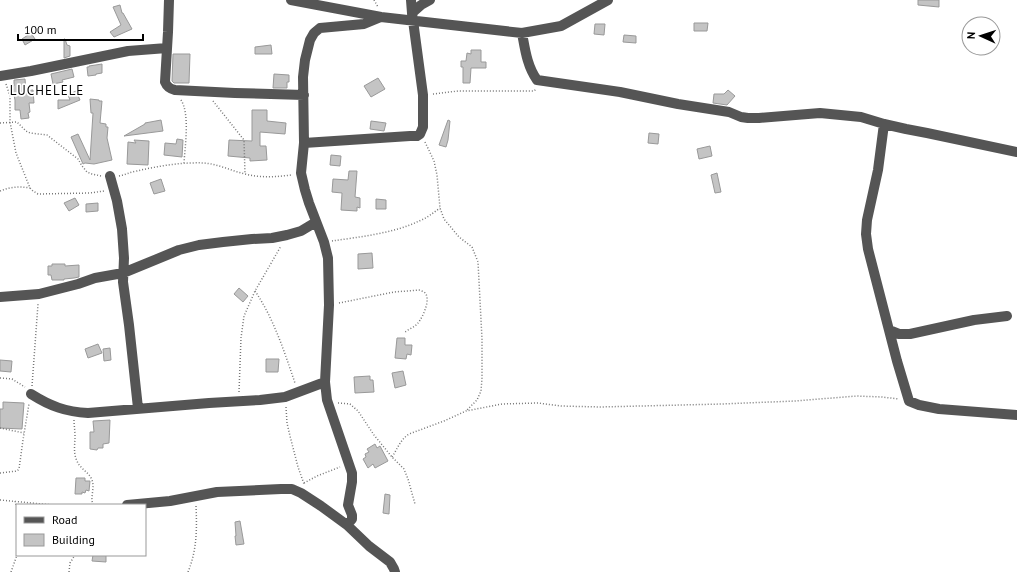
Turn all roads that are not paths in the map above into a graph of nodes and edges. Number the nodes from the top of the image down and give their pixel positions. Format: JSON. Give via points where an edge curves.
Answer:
{"nodes":[{"id":1,"x":169,"y":0,"type":"edge"},
{"id":2,"x":291,"y":0,"type":"edge"},
{"id":3,"x":411,"y":0,"type":"edge"},
{"id":4,"x":430,"y":0,"type":"edge"},
{"id":5,"x":608,"y":0,"type":"edge"},
{"id":6,"x":381,"y":17,"type":"junction"},
{"id":7,"x":412,"y":17,"type":"junction"},
{"id":8,"x":522,"y":33,"type":"junction"},
{"id":9,"x":167,"y":48,"type":"junction"},
{"id":10,"x":0,"y":76,"type":"edge"},
{"id":11,"x":304,"y":95,"type":"junction"},
{"id":12,"x":884,"y":124,"type":"junction"},
{"id":13,"x":304,"y":143,"type":"junction"},
{"id":14,"x":1017,"y":152,"type":"edge"},
{"id":15,"x":110,"y":176,"type":"road end"},
{"id":16,"x":316,"y":222,"type":"junction"},
{"id":17,"x":123,"y":273,"type":"junction"},
{"id":18,"x":0,"y":297,"type":"edge"},
{"id":19,"x":1007,"y":316,"type":"dead end"},
{"id":20,"x":889,"y":330,"type":"junction"},
{"id":21,"x":325,"y":382,"type":"junction"},
{"id":22,"x":31,"y":394,"type":"road end"},
{"id":23,"x":138,"y":408,"type":"junction"},
{"id":24,"x":1017,"y":415,"type":"edge"},
{"id":25,"x":138,"y":504,"type":"edge"},
{"id":26,"x":347,"y":525,"type":"junction"},
{"id":27,"x":395,"y":572,"type":"edge"}],
"edges":[{"from":1,"to":9,"type":"street"},
{"from":2,"to":6,"type":"street"},
{"from":3,"to":7,"type":"street"},
{"from":4,"to":7,"type":"street","via":[[421,5]]},
{"from":5,"to":8,"type":"street","via":[[561,26]]},
{"from":6,"to":7,"type":"street"},
{"from":6,"to":11,"type":"street","via":[[364,24],[320,28],[314,33],[305,60]]},
{"from":7,"to":8,"type":"street"},
{"from":7,"to":13,"type":"street","via":[[423,95],[420,134]]},
{"from":8,"to":12,"type":"street","via":[[529,65],[537,80],[620,92],[729,112],[748,118],[820,113],[861,117]]},
{"from":9,"to":10,"type":"street","via":[[128,51]]},
{"from":9,"to":11,"type":"street","via":[[165,82],[172,90]]},
{"from":11,"to":13,"type":"street"},
{"from":12,"to":14,"type":"street"},
{"from":12,"to":20,"type":"street","via":[[866,234]]},
{"from":13,"to":16,"type":"street","via":[[301,173]]},
{"from":15,"to":17,"type":"street","via":[[122,230]]},
{"from":16,"to":17,"type":"street","via":[[287,235],[200,245],[180,250]]},
{"from":16,"to":21,"type":"street","via":[[328,258],[329,305]]},
{"from":17,"to":18,"type":"street","via":[[39,294]]},
{"from":17,"to":23,"type":"street"},
{"from":19,"to":20,"type":"street","via":[[974,320],[910,334],[899,334]]},
{"from":20,"to":24,"type":"street","via":[[909,401],[939,409]]},
{"from":21,"to":23,"type":"street","via":[[285,397]]},
{"from":21,"to":26,"type":"street","via":[[327,400],[352,473],[348,505],[352,519]]},
{"from":22,"to":23,"type":"street","via":[[44,402],[74,412]]},
{"from":25,"to":26,"type":"street","via":[[217,492],[292,490],[311,499]]},
{"from":26,"to":27,"type":"street","via":[[368,546],[390,562]]}]}
